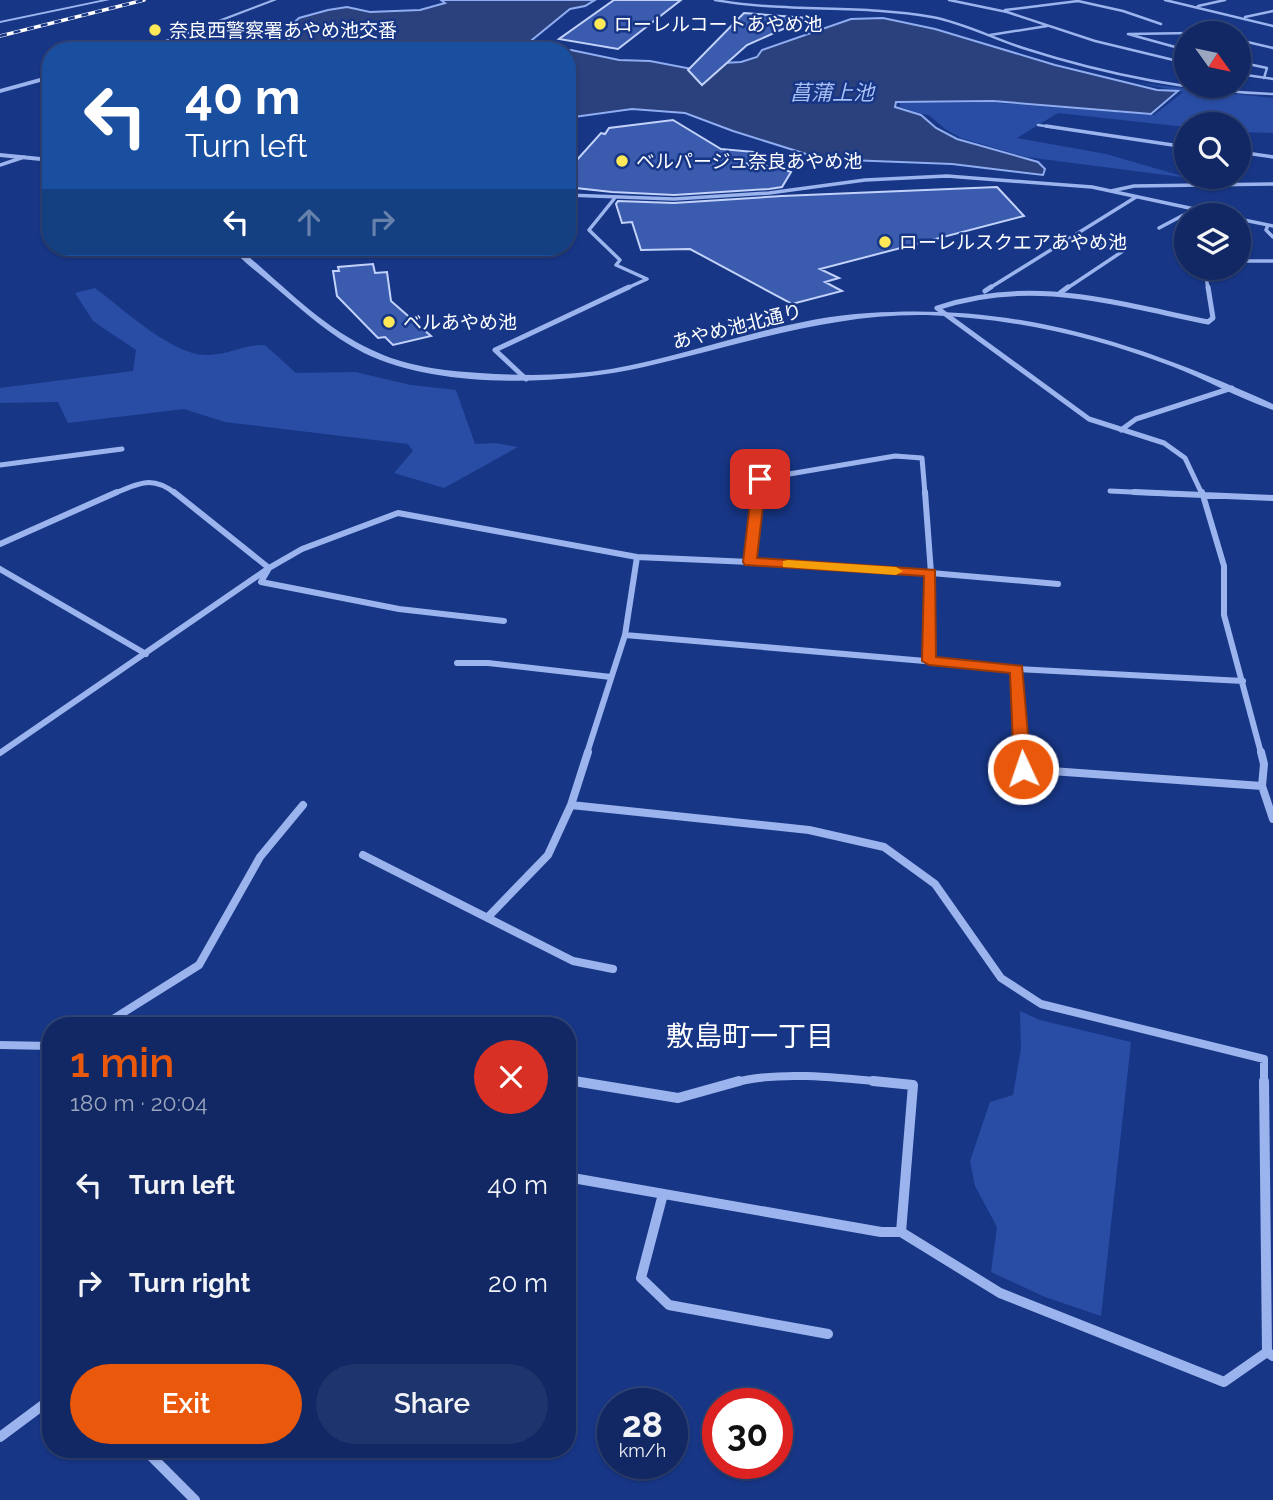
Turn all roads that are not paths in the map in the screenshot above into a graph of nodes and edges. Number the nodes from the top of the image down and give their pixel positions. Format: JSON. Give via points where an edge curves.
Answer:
{"nodes":[{"id":1,"x":108,"y":0,"type":"edge"},
{"id":2,"x":275,"y":0,"type":"edge"},
{"id":3,"x":715,"y":0,"type":"edge"},
{"id":4,"x":949,"y":0,"type":"edge"},
{"id":5,"x":1165,"y":0,"type":"edge"},
{"id":6,"x":1225,"y":0,"type":"edge"},
{"id":7,"x":1194,"y":7,"type":"junction"},
{"id":8,"x":1001,"y":10,"type":"junction"},
{"id":9,"x":1273,"y":11,"type":"edge"},
{"id":10,"x":1241,"y":18,"type":"junction"},
{"id":11,"x":0,"y":22,"type":"edge"},
{"id":12,"x":1161,"y":24,"type":"dead end"},
{"id":13,"x":1048,"y":26,"type":"junction"},
{"id":14,"x":1273,"y":26,"type":"edge"},
{"id":15,"x":1174,"y":33,"type":"edge"},
{"id":16,"x":989,"y":36,"type":"junction"},
{"id":17,"x":162,"y":42,"type":"edge"},
{"id":18,"x":1251,"y":43,"type":"edge"},
{"id":19,"x":1174,"y":47,"type":"edge"},
{"id":20,"x":1273,"y":48,"type":"edge"},
{"id":21,"x":1174,"y":60,"type":"edge"},
{"id":22,"x":1251,"y":65,"type":"edge"},
{"id":23,"x":1251,"y":76,"type":"edge"},
{"id":24,"x":1264,"y":78,"type":"junction"},
{"id":25,"x":42,"y":79,"type":"edge"},
{"id":26,"x":1273,"y":79,"type":"edge"},
{"id":27,"x":0,"y":91,"type":"edge"},
{"id":28,"x":1273,"y":94,"type":"edge"},
{"id":29,"x":1038,"y":125,"type":"dead end"},
{"id":30,"x":1174,"y":145,"type":"edge"},
{"id":31,"x":1251,"y":154,"type":"edge"},
{"id":32,"x":0,"y":155,"type":"edge"},
{"id":33,"x":24,"y":157,"type":"junction"},
{"id":34,"x":1273,"y":158,"type":"edge"},
{"id":35,"x":42,"y":159,"type":"edge"},
{"id":36,"x":0,"y":165,"type":"edge"},
{"id":37,"x":1273,"y":184,"type":"edge"},
{"id":38,"x":1111,"y":191,"type":"junction"},
{"id":39,"x":576,"y":196,"type":"edge"},
{"id":40,"x":1136,"y":197,"type":"junction"},
{"id":41,"x":614,"y":199,"type":"junction"},
{"id":42,"x":1174,"y":205,"type":"edge"},
{"id":43,"x":1174,"y":220,"type":"edge"},
{"id":44,"x":1251,"y":222,"type":"edge"},
{"id":45,"x":1270,"y":226,"type":"edge"},
{"id":46,"x":1160,"y":228,"type":"dead end"},
{"id":47,"x":1273,"y":237,"type":"edge"},
{"id":48,"x":1073,"y":238,"type":"junction"},
{"id":49,"x":244,"y":256,"type":"edge"},
{"id":50,"x":1251,"y":261,"type":"edge"},
{"id":51,"x":1273,"y":261,"type":"edge"},
{"id":52,"x":1207,"y":280,"type":"edge"},
{"id":53,"x":983,"y":292,"type":"junction"},
{"id":54,"x":1060,"y":293,"type":"junction"},
{"id":55,"x":944,"y":313,"type":"junction"},
{"id":56,"x":526,"y":379,"type":"junction"},
{"id":57,"x":1232,"y":388,"type":"junction"},
{"id":58,"x":1273,"y":407,"type":"edge"},
{"id":59,"x":1121,"y":430,"type":"junction"},
{"id":60,"x":122,"y":449,"type":"dead end"},
{"id":61,"x":0,"y":465,"type":"edge"},
{"id":62,"x":1110,"y":491,"type":"dead end"},
{"id":63,"x":1203,"y":495,"type":"junction"},
{"id":64,"x":1273,"y":498,"type":"edge"},
{"id":65,"x":0,"y":544,"type":"edge"},
{"id":66,"x":637,"y":557,"type":"junction"},
{"id":67,"x":750,"y":562,"type":"junction"},
{"id":68,"x":269,"y":568,"type":"junction"},
{"id":69,"x":0,"y":569,"type":"edge"},
{"id":70,"x":930,"y":573,"type":"junction"},
{"id":71,"x":1058,"y":584,"type":"dead end"},
{"id":72,"x":504,"y":621,"type":"dead end"},
{"id":73,"x":625,"y":635,"type":"junction"},
{"id":74,"x":146,"y":654,"type":"junction"},
{"id":75,"x":929,"y":661,"type":"junction"},
{"id":76,"x":457,"y":663,"type":"dead end"},
{"id":77,"x":1017,"y":669,"type":"junction"},
{"id":78,"x":611,"y":677,"type":"junction"},
{"id":79,"x":1243,"y":681,"type":"junction"},
{"id":80,"x":0,"y":753,"type":"edge"},
{"id":81,"x":1262,"y":786,"type":"junction"},
{"id":82,"x":303,"y":805,"type":"dead end"},
{"id":83,"x":571,"y":805,"type":"junction"},
{"id":84,"x":1273,"y":819,"type":"edge"},
{"id":85,"x":363,"y":855,"type":"dead end"},
{"id":86,"x":488,"y":917,"type":"junction"},
{"id":87,"x":614,"y":969,"type":"dead end"},
{"id":88,"x":116,"y":1017,"type":"edge"},
{"id":89,"x":0,"y":1045,"type":"edge"},
{"id":90,"x":42,"y":1046,"type":"edge"},
{"id":91,"x":576,"y":1081,"type":"edge"},
{"id":92,"x":576,"y":1179,"type":"edge"},
{"id":93,"x":663,"y":1194,"type":"junction"},
{"id":94,"x":901,"y":1231,"type":"junction"},
{"id":95,"x":828,"y":1334,"type":"dead end"},
{"id":96,"x":1270,"y":1354,"type":"edge"},
{"id":97,"x":42,"y":1406,"type":"edge"},
{"id":98,"x":0,"y":1437,"type":"edge"},
{"id":99,"x":153,"y":1458,"type":"edge"},
{"id":100,"x":195,"y":1500,"type":"edge"}],
"edges":[{"from":1,"to":11,"type":"street"},
{"from":2,"to":17,"type":"street"},
{"from":3,"to":16,"type":"street","via":[[790,10],[908,14],[950,21]]},
{"from":4,"to":8,"type":"street"},
{"from":5,"to":7,"type":"street"},
{"from":6,"to":7,"type":"street"},
{"from":7,"to":10,"type":"street"},
{"from":8,"to":12,"type":"street","via":[[1078,1]]},
{"from":8,"to":13,"type":"street"},
{"from":9,"to":10,"type":"street"},
{"from":10,"to":14,"type":"street"},
{"from":13,"to":16,"type":"street"},
{"from":13,"to":21,"type":"street"},
{"from":15,"to":19,"type":"street","via":[[1128,34]]},
{"from":16,"to":28,"type":"street","via":[[1154,81],[1219,92]]},
{"from":18,"to":20,"type":"street"},
{"from":22,"to":24,"type":"street","via":[[1267,68]]},
{"from":23,"to":24,"type":"street"},
{"from":24,"to":26,"type":"street"},
{"from":25,"to":27,"type":"street"},
{"from":29,"to":30,"type":"street"},
{"from":31,"to":34,"type":"street"},
{"from":32,"to":33,"type":"street"},
{"from":33,"to":35,"type":"street"},
{"from":33,"to":36,"type":"street"},
{"from":37,"to":38,"type":"street","via":[[1134,186]]},
{"from":38,"to":40,"type":"street"},
{"from":38,"to":41,"type":"street","via":[[947,176],[865,180],[769,193]]},
{"from":39,"to":41,"type":"street"},
{"from":40,"to":42,"type":"street"},
{"from":40,"to":48,"type":"street"},
{"from":41,"to":56,"type":"street","via":[[589,230],[620,260],[616,265],[647,279],[495,350]]},
{"from":43,"to":46,"type":"street"},
{"from":44,"to":45,"type":"street"},
{"from":45,"to":47,"type":"street","via":[[1266,230]]},
{"from":48,"to":53,"type":"street"},
{"from":48,"to":54,"type":"street","via":[[1123,251]]},
{"from":49,"to":56,"type":"street","name":"あやめ池北通り","via":[[370,353],[465,375]]},
{"from":50,"to":51,"type":"street"},
{"from":52,"to":54,"type":"street","via":[[1213,318],[1208,321]]},
{"from":53,"to":54,"type":"street"},
{"from":53,"to":55,"type":"street","via":[[937,308]]},
{"from":55,"to":56,"type":"street","name":"あやめ池北通り","via":[[845,317],[612,372]]},
{"from":55,"to":57,"type":"street","name":"あやめ池北通り","via":[[1078,331],[1153,355]]},
{"from":55,"to":59,"type":"street","via":[[1089,419]]},
{"from":57,"to":58,"type":"street","name":"あやめ池北通り"},
{"from":57,"to":59,"type":"street","via":[[1136,419]]},
{"from":59,"to":63,"type":"street","via":[[1164,443],[1185,458]]},
{"from":60,"to":61,"type":"street"},
{"from":62,"to":63,"type":"street"},
{"from":63,"to":64,"type":"street"},
{"from":63,"to":79,"type":"street","via":[[1224,566],[1224,615]]},
{"from":65,"to":68,"type":"street","via":[[140,482],[164,484]]},
{"from":66,"to":67,"type":"street"},
{"from":66,"to":68,"type":"street","via":[[398,513],[302,549]]},
{"from":66,"to":73,"type":"street"},
{"from":67,"to":70,"type":"street"},
{"from":67,"to":70,"type":"street","via":[[760,479],[895,456],[922,458]]},
{"from":68,"to":72,"type":"street","via":[[261,582],[399,609]]},
{"from":68,"to":74,"type":"street"},
{"from":69,"to":74,"type":"street"},
{"from":70,"to":71,"type":"street"},
{"from":70,"to":75,"type":"street"},
{"from":73,"to":75,"type":"street"},
{"from":73,"to":78,"type":"street"},
{"from":74,"to":80,"type":"street"},
{"from":75,"to":77,"type":"street"},
{"from":76,"to":78,"type":"street"},
{"from":77,"to":79,"type":"street"},
{"from":77,"to":81,"type":"street","via":[[1023,769]]},
{"from":78,"to":83,"type":"street"},
{"from":79,"to":81,"type":"street","via":[[1264,764]]},
{"from":81,"to":84,"type":"street"},
{"from":82,"to":88,"type":"street","via":[[260,857],[199,965]]},
{"from":83,"to":86,"type":"street","via":[[548,855]]},
{"from":83,"to":96,"type":"street","via":[[809,830],[884,847],[934,884],[1001,978],[1041,1004],[1264,1059]]},
{"from":85,"to":86,"type":"street"},
{"from":86,"to":87,"type":"street","via":[[573,961]]},
{"from":89,"to":90,"type":"street"},
{"from":91,"to":94,"type":"street","via":[[678,1098],[747,1079],[832,1077],[913,1085]]},
{"from":92,"to":93,"type":"street"},
{"from":93,"to":94,"type":"street","via":[[881,1232]]},
{"from":93,"to":95,"type":"street","via":[[641,1278],[669,1305]]},
{"from":94,"to":96,"type":"street","via":[[1000,1293],[1224,1381]]},
{"from":97,"to":98,"type":"street"},
{"from":99,"to":100,"type":"street"}]}
